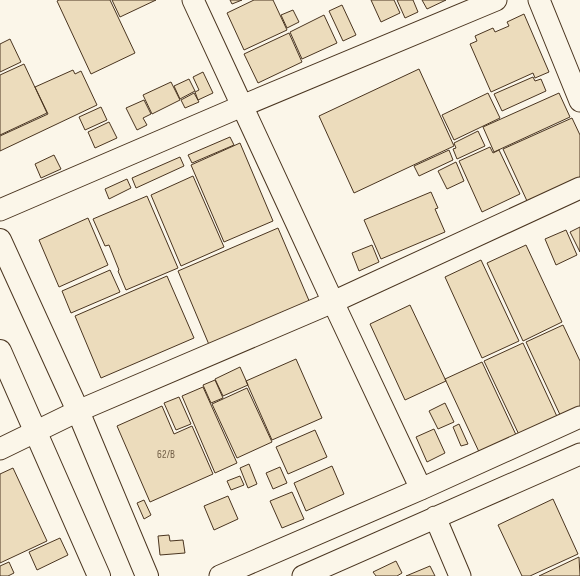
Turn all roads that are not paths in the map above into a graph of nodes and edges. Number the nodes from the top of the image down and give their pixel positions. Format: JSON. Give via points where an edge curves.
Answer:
{"nodes":[{"id":1,"x":194,"y":0,"type":"edge"},
{"id":2,"x":496,"y":0,"type":"edge"},
{"id":3,"x":539,"y":0,"type":"edge"},
{"id":4,"x":580,"y":101,"type":"edge"},
{"id":5,"x":242,"y":106,"type":"junction"},
{"id":6,"x":580,"y":188,"type":"edge"},
{"id":7,"x":0,"y":210,"type":"edge"},
{"id":8,"x":0,"y":240,"type":"edge"},
{"id":9,"x":333,"y":302,"type":"junction"},
{"id":10,"x":0,"y":351,"type":"edge"},
{"id":11,"x":78,"y":411,"type":"junction"},
{"id":12,"x":580,"y":417,"type":"edge"},
{"id":13,"x":36,"y":433,"type":"junction"},
{"id":14,"x":0,"y":449,"type":"edge"},
{"id":15,"x":580,"y":454,"type":"edge"},
{"id":16,"x":421,"y":489,"type":"junction"},
{"id":17,"x":435,"y":517,"type":"junction"},
{"id":18,"x":99,"y":576,"type":"edge"},
{"id":19,"x":147,"y":576,"type":"edge"},
{"id":20,"x":220,"y":576,"type":"edge"},
{"id":21,"x":303,"y":576,"type":"edge"},
{"id":22,"x":460,"y":576,"type":"edge"}],
"edges":[{"from":1,"to":5,"type":"street"},
{"from":2,"to":5,"type":"street"},
{"from":3,"to":4,"type":"street"},
{"from":5,"to":7,"type":"street"},
{"from":5,"to":9,"type":"street"},
{"from":6,"to":9,"type":"street"},
{"from":8,"to":11,"type":"main road"},
{"from":9,"to":11,"type":"street"},
{"from":9,"to":16,"type":"street"},
{"from":10,"to":13,"type":"main road"},
{"from":11,"to":13,"type":"street"},
{"from":11,"to":19,"type":"main road"},
{"from":12,"to":16,"type":"street"},
{"from":13,"to":14,"type":"street"},
{"from":13,"to":18,"type":"main road"},
{"from":15,"to":17,"type":"street"},
{"from":16,"to":20,"type":"street"},
{"from":17,"to":21,"type":"street"},
{"from":17,"to":22,"type":"street"}]}
